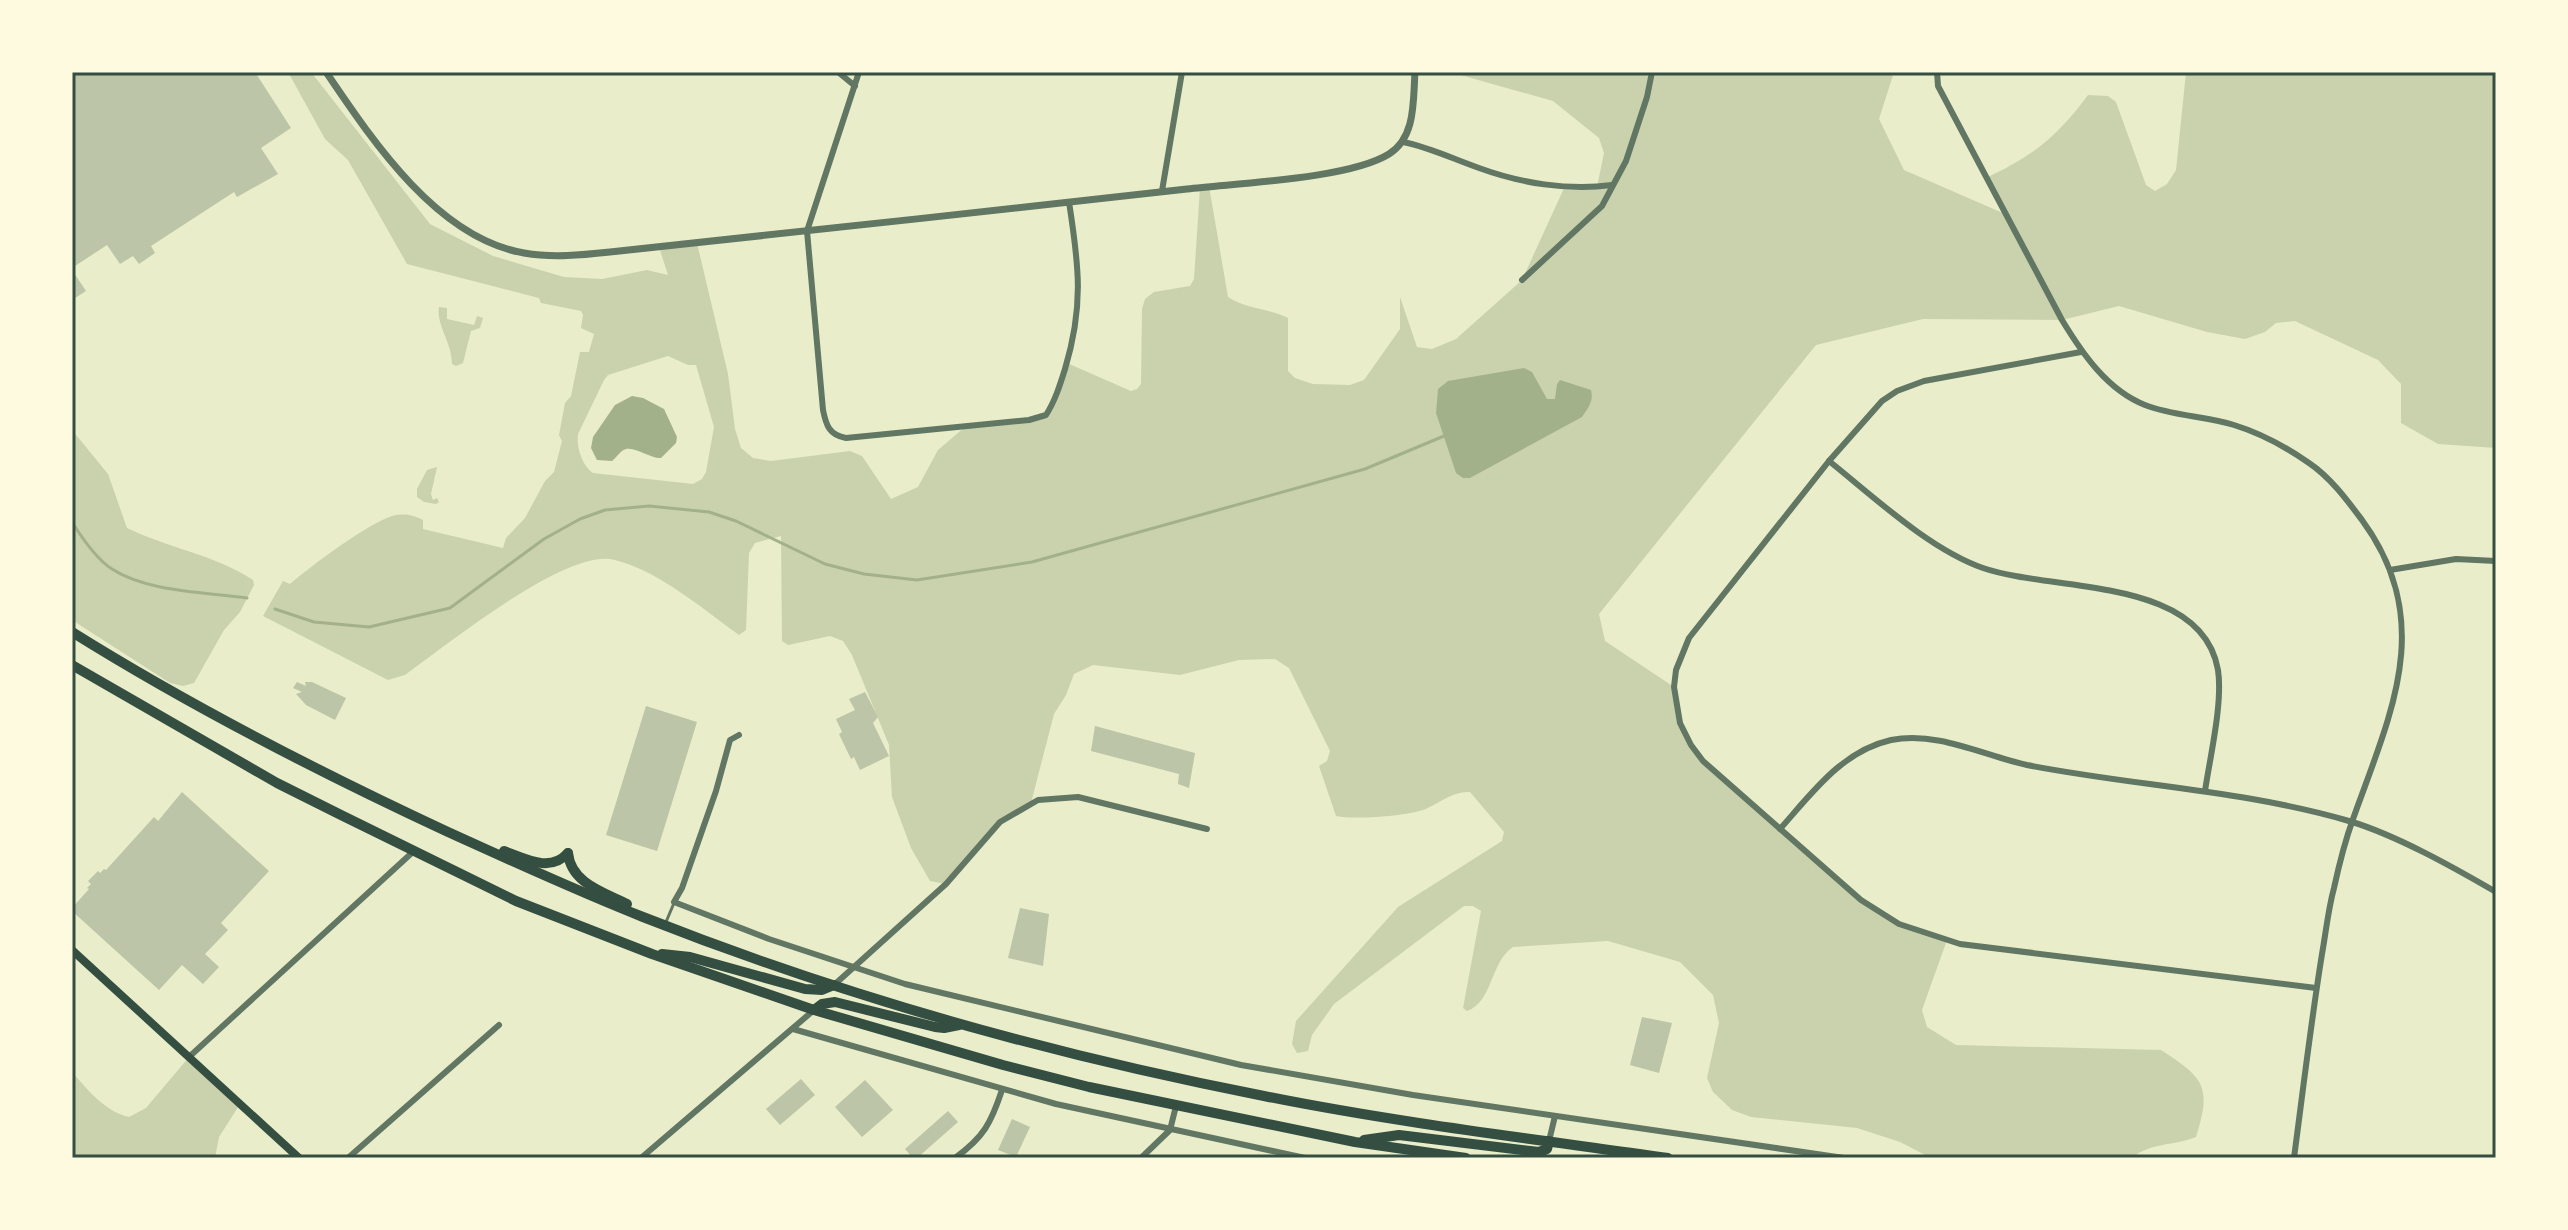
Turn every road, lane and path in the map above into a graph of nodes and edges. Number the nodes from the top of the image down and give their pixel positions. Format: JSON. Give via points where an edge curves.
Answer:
{"nodes":[{"id":1,"x":326,"y":72,"type":"edge"},
{"id":2,"x":838,"y":72,"type":"edge"},
{"id":3,"x":859,"y":72,"type":"edge"},
{"id":4,"x":1182,"y":72,"type":"edge"},
{"id":5,"x":1415,"y":72,"type":"edge"},
{"id":6,"x":1652,"y":72,"type":"edge"},
{"id":7,"x":1937,"y":72,"type":"edge"},
{"id":8,"x":855,"y":86,"type":"junction"},
{"id":9,"x":1403,"y":142,"type":"junction"},
{"id":10,"x":1612,"y":185,"type":"junction"},
{"id":11,"x":1162,"y":191,"type":"junction"},
{"id":12,"x":1069,"y":202,"type":"junction"},
{"id":13,"x":807,"y":231,"type":"junction"},
{"id":14,"x":1522,"y":280,"type":"dead end"},
{"id":15,"x":2081,"y":352,"type":"junction"},
{"id":16,"x":1829,"y":461,"type":"junction"},
{"id":17,"x":2496,"y":561,"type":"edge"},
{"id":18,"x":2390,"y":570,"type":"junction"},
{"id":19,"x":72,"y":632,"type":"edge"},
{"id":20,"x":72,"y":665,"type":"edge"},
{"id":21,"x":739,"y":735,"type":"dead end"},
{"id":22,"x":2205,"y":791,"type":"junction"},
{"id":23,"x":2352,"y":822,"type":"junction"},
{"id":24,"x":1207,"y":829,"type":"dead end"},
{"id":25,"x":1780,"y":829,"type":"junction"},
{"id":26,"x":450,"y":832,"type":"junction"},
{"id":27,"x":415,"y":850,"type":"junction"},
{"id":28,"x":2496,"y":892,"type":"edge"},
{"id":29,"x":674,"y":902,"type":"junction"},
{"id":30,"x":646,"y":918,"type":"junction"},
{"id":31,"x":665,"y":925,"type":"junction"},
{"id":32,"x":72,"y":950,"type":"edge"},
{"id":33,"x":652,"y":954,"type":"junction"},
{"id":34,"x":856,"y":968,"type":"junction"},
{"id":35,"x":834,"y":985,"type":"junction"},
{"id":36,"x":2316,"y":988,"type":"junction"},
{"id":37,"x":814,"y":1010,"type":"junction"},
{"id":38,"x":961,"y":1024,"type":"junction"},
{"id":39,"x":499,"y":1025,"type":"dead end"},
{"id":40,"x":793,"y":1029,"type":"junction"},
{"id":41,"x":189,"y":1057,"type":"junction"},
{"id":42,"x":1002,"y":1090,"type":"junction"},
{"id":43,"x":1176,"y":1106,"type":"junction"},
{"id":44,"x":1555,"y":1116,"type":"junction"},
{"id":45,"x":1170,"y":1130,"type":"junction"},
{"id":46,"x":1549,"y":1141,"type":"junction"},
{"id":47,"x":1355,"y":1142,"type":"junction"},
{"id":48,"x":1267,"y":1155,"type":"edge"},
{"id":49,"x":299,"y":1158,"type":"edge"},
{"id":50,"x":348,"y":1158,"type":"edge"},
{"id":51,"x":641,"y":1158,"type":"edge"},
{"id":52,"x":955,"y":1158,"type":"edge"},
{"id":53,"x":1141,"y":1158,"type":"edge"},
{"id":54,"x":1305,"y":1158,"type":"edge"},
{"id":55,"x":1466,"y":1158,"type":"edge"},
{"id":56,"x":1668,"y":1158,"type":"edge"},
{"id":57,"x":1844,"y":1158,"type":"edge"},
{"id":58,"x":2294,"y":1158,"type":"edge"}],
"edges":[{"from":1,"to":13,"type":"street","via":[[414,187],[456,222],[509,249],[577,255]]},
{"from":2,"to":8,"type":"street"},
{"from":3,"to":8,"type":"street"},
{"from":4,"to":11,"type":"street"},
{"from":5,"to":9,"type":"street","via":[[1413,110]]},
{"from":6,"to":10,"type":"street","via":[[1626,161]]},
{"from":7,"to":15,"type":"street","via":[[1938,86]]},
{"from":8,"to":13,"type":"street"},
{"from":9,"to":10,"type":"street","via":[[1510,178],[1565,186]]},
{"from":9,"to":11,"type":"street","via":[[1386,156],[1332,172]]},
{"from":10,"to":14,"type":"street","via":[[1602,206]]},
{"from":11,"to":12,"type":"street"},
{"from":12,"to":13,"type":"street"},
{"from":12,"to":13,"type":"street","via":[[1078,315],[1056,396],[1046,415],[1029,420],[846,438],[829,430]]},
{"from":15,"to":16,"type":"street","via":[[1908,386],[1882,401]]},
{"from":15,"to":18,"type":"street","via":[[2115,388],[2143,404],[2234,425],[2311,464],[2375,537]]},
{"from":16,"to":22,"type":"street","via":[[1950,554],[2010,576],[2140,597],[2193,624],[2214,657],[2219,684]]},
{"from":16,"to":25,"type":"street","via":[[1689,638],[1674,687],[1680,723],[1703,761]]},
{"from":17,"to":18,"type":"street","via":[[2456,559]]},
{"from":18,"to":23,"type":"street","via":[[2400,614],[2397,694]]},
{"from":19,"to":26,"type":"highway","via":[[351,787]]},
{"from":20,"to":27,"type":"highway","via":[[277,783]]},
{"from":21,"to":29,"type":"street","via":[[730,740]]},
{"from":22,"to":23,"type":"street"},
{"from":22,"to":25,"type":"street","via":[[2028,765],[1933,739],[1908,738],[1872,745],[1838,767]]},
{"from":23,"to":28,"type":"street"},
{"from":23,"to":36,"type":"street"},
{"from":24,"to":34,"type":"street","via":[[1078,797],[1038,800],[1000,822],[946,884]]},
{"from":25,"to":36,"type":"street","via":[[1877,912],[1937,938]]},
{"from":26,"to":30,"type":"highway"},
{"from":26,"to":30,"type":"highway","via":[[540,864],[558,862],[568,853],[584,882],[643,911]]},
{"from":27,"to":33,"type":"highway","via":[[516,901]]},
{"from":27,"to":41,"type":"street"},
{"from":29,"to":31,"type":"lane"},
{"from":29,"to":34,"type":"street"},
{"from":30,"to":31,"type":"highway"},
{"from":31,"to":35,"type":"highway"},
{"from":32,"to":41,"type":"main road"},
{"from":33,"to":35,"type":"highway","via":[[690,957],[805,989]]},
{"from":33,"to":37,"type":"highway"},
{"from":34,"to":35,"type":"street"},
{"from":34,"to":44,"type":"street","via":[[1241,1065]]},
{"from":35,"to":38,"type":"highway"},
{"from":36,"to":58,"type":"street"},
{"from":37,"to":38,"type":"highway","via":[[835,1002],[935,1027]]},
{"from":37,"to":40,"type":"street"},
{"from":37,"to":43,"type":"highway","via":[[1003,1065]]},
{"from":38,"to":46,"type":"highway","via":[[1265,1097]]},
{"from":39,"to":50,"type":"street"},
{"from":40,"to":42,"type":"street"},
{"from":40,"to":51,"type":"street"},
{"from":41,"to":49,"type":"main road"},
{"from":42,"to":45,"type":"street"},
{"from":42,"to":52,"type":"street","via":[[985,1132]]},
{"from":43,"to":45,"type":"street"},
{"from":43,"to":47,"type":"highway"},
{"from":44,"to":46,"type":"street"},
{"from":44,"to":57,"type":"street"},
{"from":45,"to":48,"type":"street"},
{"from":45,"to":53,"type":"street"},
{"from":46,"to":47,"type":"highway","via":[[1539,1152],[1399,1135]]},
{"from":46,"to":56,"type":"highway"},
{"from":47,"to":55,"type":"highway"},
{"from":48,"to":54,"type":"street"}]}
